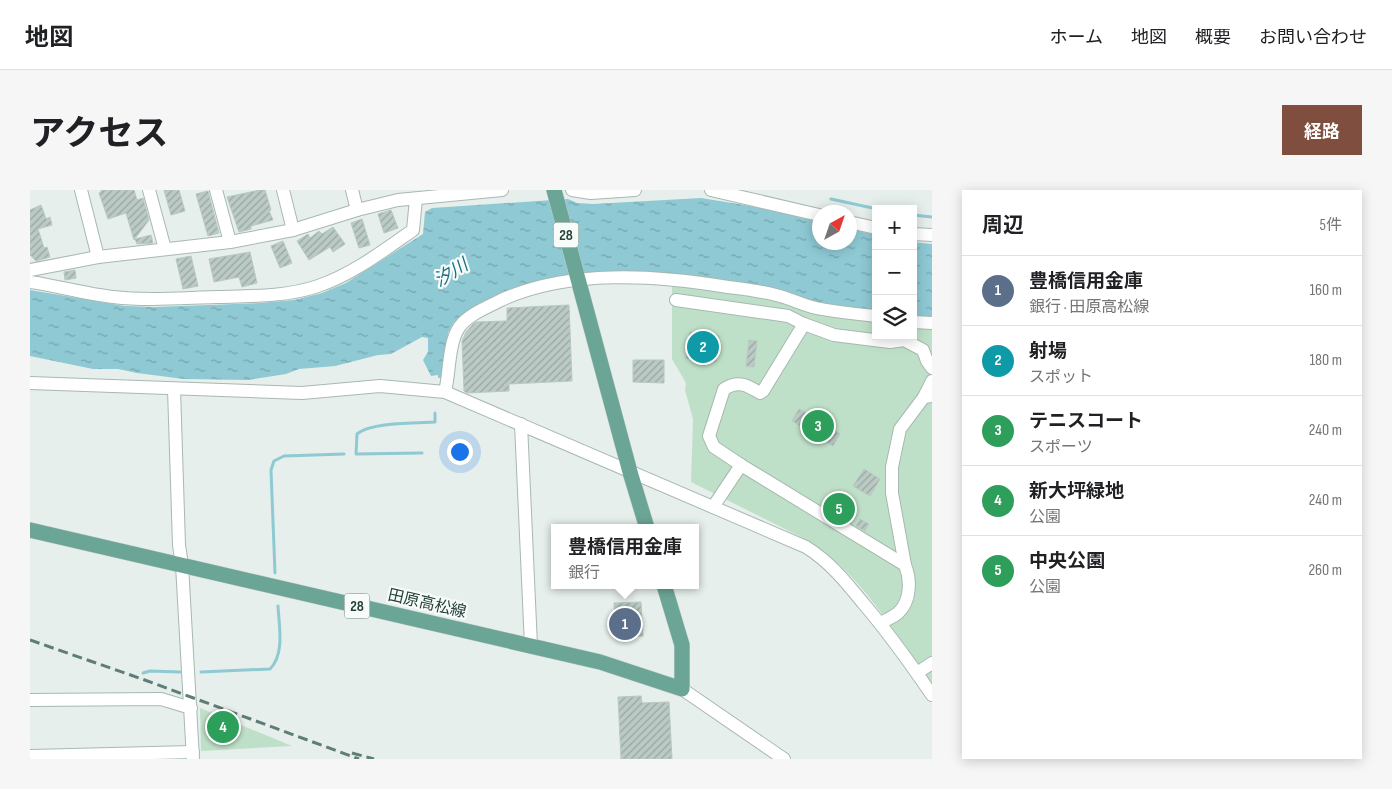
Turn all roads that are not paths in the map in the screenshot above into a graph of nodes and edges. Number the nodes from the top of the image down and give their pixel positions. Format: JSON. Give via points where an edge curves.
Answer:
{"nodes":[{"id":1,"x":81,"y":190,"type":"edge"},
{"id":2,"x":149,"y":190,"type":"edge"},
{"id":3,"x":216,"y":190,"type":"edge"},
{"id":4,"x":283,"y":190,"type":"edge"},
{"id":5,"x":352,"y":190,"type":"edge"},
{"id":6,"x":502,"y":190,"type":"edge"},
{"id":7,"x":572,"y":190,"type":"edge"},
{"id":8,"x":635,"y":190,"type":"edge"},
{"id":9,"x":711,"y":190,"type":"edge"},
{"id":10,"x":554,"y":191,"type":"edge"},
{"id":11,"x":416,"y":199,"type":"junction"},
{"id":12,"x":357,"y":210,"type":"junction"},
{"id":13,"x":812,"y":213,"type":"edge"},
{"id":14,"x":857,"y":224,"type":"edge"},
{"id":15,"x":872,"y":227,"type":"edge"},
{"id":16,"x":293,"y":230,"type":"junction"},
{"id":17,"x":917,"y":234,"type":"edge"},
{"id":18,"x":932,"y":235,"type":"edge"},
{"id":19,"x":230,"y":242,"type":"junction"},
{"id":20,"x":165,"y":250,"type":"junction"},
{"id":21,"x":98,"y":257,"type":"junction"},
{"id":22,"x":30,"y":270,"type":"edge"},
{"id":23,"x":578,"y":279,"type":"junction"},
{"id":24,"x":30,"y":282,"type":"edge"},
{"id":25,"x":676,"y":300,"type":"dead end"},
{"id":26,"x":872,"y":315,"type":"edge"},
{"id":27,"x":917,"y":322,"type":"edge"},
{"id":28,"x":932,"y":323,"type":"edge"},
{"id":29,"x":804,"y":324,"type":"junction"},
{"id":30,"x":932,"y":368,"type":"edge"},
{"id":31,"x":932,"y":381,"type":"edge"},
{"id":32,"x":30,"y":382,"type":"edge"},
{"id":33,"x":174,"y":389,"type":"junction"},
{"id":34,"x":445,"y":392,"type":"junction"},
{"id":35,"x":928,"y":397,"type":"edge"},
{"id":36,"x":520,"y":424,"type":"junction"},
{"id":37,"x":741,"y":465,"type":"junction"},
{"id":38,"x":630,"y":472,"type":"junction"},
{"id":39,"x":713,"y":507,"type":"junction"},
{"id":40,"x":646,"y":524,"type":"edge"},
{"id":41,"x":30,"y":530,"type":"edge"},
{"id":42,"x":905,"y":564,"type":"junction"},
{"id":43,"x":182,"y":565,"type":"junction"},
{"id":44,"x":665,"y":589,"type":"edge"},
{"id":45,"x":881,"y":623,"type":"junction"},
{"id":46,"x":531,"y":646,"type":"junction"},
{"id":47,"x":932,"y":663,"type":"edge"},
{"id":48,"x":917,"y":673,"type":"junction"},
{"id":49,"x":682,"y":689,"type":"junction"},
{"id":50,"x":932,"y":695,"type":"edge"},
{"id":51,"x":30,"y":700,"type":"edge"},
{"id":52,"x":191,"y":708,"type":"junction"},
{"id":53,"x":30,"y":756,"type":"edge"},
{"id":54,"x":193,"y":756,"type":"edge"},
{"id":55,"x":784,"y":759,"type":"edge"}],
"edges":[{"from":1,"to":21,"type":"street"},
{"from":2,"to":20,"type":"street"},
{"from":3,"to":19,"type":"street"},
{"from":4,"to":16,"type":"street"},
{"from":5,"to":12,"type":"street"},
{"from":6,"to":11,"type":"street"},
{"from":7,"to":8,"type":"street","via":[[592,193]]},
{"from":9,"to":13,"type":"street"},
{"from":10,"to":23,"type":"main road","number":"28"},
{"from":11,"to":12,"type":"street"},
{"from":11,"to":24,"type":"street","via":[[413,230],[344,274],[303,290],[255,296],[141,299],[95,295]]},
{"from":12,"to":16,"type":"street"},
{"from":14,"to":15,"type":"street"},
{"from":16,"to":19,"type":"street"},
{"from":17,"to":18,"type":"street"},
{"from":19,"to":20,"type":"street"},
{"from":20,"to":21,"type":"street"},
{"from":21,"to":22,"type":"street"},
{"from":23,"to":26,"type":"street","via":[[632,277],[690,281],[776,295],[814,308]]},
{"from":23,"to":34,"type":"street","via":[[517,293],[461,325],[453,341]]},
{"from":23,"to":38,"type":"main road","number":"28"},
{"from":25,"to":29,"type":"street","via":[[788,316]]},
{"from":27,"to":28,"type":"street"},
{"from":29,"to":30,"type":"street","via":[[834,335],[890,342],[904,340],[923,350]]},
{"from":29,"to":37,"type":"street","via":[[764,391],[760,393],[737,383],[724,389],[708,436],[714,447]]},
{"from":31,"to":35,"type":"street"},
{"from":32,"to":33,"type":"street"},
{"from":33,"to":34,"type":"street","via":[[302,392],[380,386]]},
{"from":33,"to":43,"type":"street"},
{"from":34,"to":36,"type":"street"},
{"from":35,"to":42,"type":"street","via":[[900,429],[892,467],[892,493]]},
{"from":36,"to":38,"type":"street"},
{"from":36,"to":46,"type":"street"},
{"from":37,"to":39,"type":"street"},
{"from":37,"to":42,"type":"street"},
{"from":38,"to":39,"type":"street"},
{"from":38,"to":40,"type":"main road","number":"28"},
{"from":39,"to":45,"type":"street","via":[[806,547],[836,570]]},
{"from":41,"to":43,"type":"main road","name":"田原高松線","number":"28"},
{"from":42,"to":45,"type":"street","via":[[909,575],[907,599],[898,613]]},
{"from":43,"to":46,"type":"main road","name":"田原高松線","number":"28"},
{"from":43,"to":52,"type":"street"},
{"from":44,"to":49,"type":"main road","via":[[682,645]]},
{"from":45,"to":48,"type":"street"},
{"from":46,"to":49,"type":"main road","name":"田原高松線","number":"28","via":[[600,662]]},
{"from":47,"to":48,"type":"street"},
{"from":48,"to":50,"type":"street"},
{"from":49,"to":55,"type":"street"},
{"from":51,"to":52,"type":"street","via":[[161,699]]},
{"from":52,"to":54,"type":"street"},
{"from":53,"to":54,"type":"street"}]}
